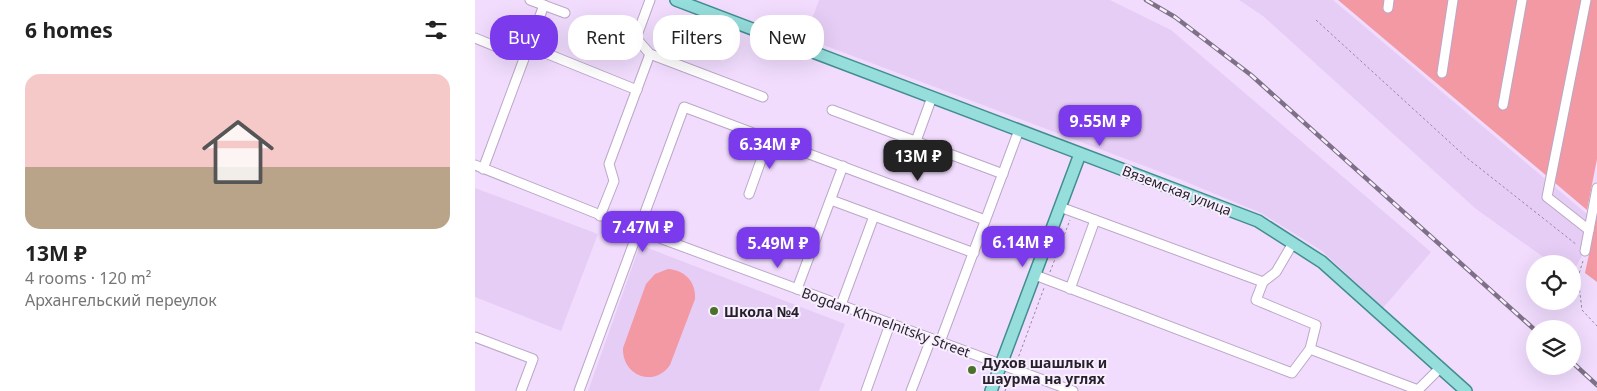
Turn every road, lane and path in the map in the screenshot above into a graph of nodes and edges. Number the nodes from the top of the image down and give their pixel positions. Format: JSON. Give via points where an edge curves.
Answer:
{"nodes":[{"id":1,"x":530,"y":0,"type":"edge"},
{"id":2,"x":650,"y":0,"type":"edge"},
{"id":3,"x":676,"y":0,"type":"edge"},
{"id":4,"x":1453,"y":0,"type":"edge"},
{"id":5,"x":1522,"y":0,"type":"edge"},
{"id":6,"x":1586,"y":0,"type":"edge"},
{"id":7,"x":544,"y":5,"type":"junction"},
{"id":8,"x":565,"y":13,"type":"dead end"},
{"id":9,"x":540,"y":15,"type":"edge"},
{"id":10,"x":1315,"y":20,"type":"dead end"},
{"id":11,"x":475,"y":38,"type":"edge"},
{"id":12,"x":490,"y":44,"type":"edge"},
{"id":13,"x":650,"y":54,"type":"junction"},
{"id":14,"x":558,"y":58,"type":"edge"},
{"id":15,"x":523,"y":60,"type":"edge"},
{"id":16,"x":1442,"y":73,"type":"dead end"},
{"id":17,"x":637,"y":90,"type":"junction"},
{"id":18,"x":763,"y":97,"type":"dead end"},
{"id":19,"x":932,"y":97,"type":"junction"},
{"id":20,"x":1503,"y":105,"type":"dead end"},
{"id":21,"x":832,"y":110,"type":"dead end"},
{"id":22,"x":1019,"y":130,"type":"junction"},
{"id":23,"x":769,"y":138,"type":"junction"},
{"id":24,"x":916,"y":141,"type":"junction"},
{"id":25,"x":1080,"y":154,"type":"junction"},
{"id":26,"x":843,"y":166,"type":"junction"},
{"id":27,"x":479,"y":167,"type":"edge"},
{"id":28,"x":1003,"y":174,"type":"junction"},
{"id":29,"x":1597,"y":188,"type":"edge"},
{"id":30,"x":749,"y":194,"type":"dead end"},
{"id":31,"x":831,"y":200,"type":"junction"},
{"id":32,"x":1060,"y":207,"type":"junction"},
{"id":33,"x":1073,"y":212,"type":"junction"},
{"id":34,"x":600,"y":216,"type":"junction"},
{"id":35,"x":874,"y":216,"type":"junction"},
{"id":36,"x":985,"y":220,"type":"junction"},
{"id":37,"x":1095,"y":220,"type":"junction"},
{"id":38,"x":638,"y":230,"type":"junction"},
{"id":39,"x":1589,"y":230,"type":"junction"},
{"id":40,"x":1293,"y":243,"type":"junction"},
{"id":41,"x":1585,"y":251,"type":"junction"},
{"id":42,"x":973,"y":252,"type":"junction"},
{"id":43,"x":1035,"y":275,"type":"junction"},
{"id":44,"x":1047,"y":280,"type":"junction"},
{"id":45,"x":1263,"y":282,"type":"junction"},
{"id":46,"x":797,"y":289,"type":"junction"},
{"id":47,"x":1070,"y":289,"type":"junction"},
{"id":48,"x":841,"y":305,"type":"junction"},
{"id":49,"x":891,"y":324,"type":"junction"},
{"id":50,"x":1597,"y":326,"type":"edge"},
{"id":51,"x":475,"y":337,"type":"edge"},
{"id":52,"x":936,"y":340,"type":"junction"},
{"id":53,"x":1310,"y":349,"type":"junction"},
{"id":54,"x":1001,"y":364,"type":"junction"},
{"id":55,"x":1441,"y":368,"type":"junction"},
{"id":56,"x":1014,"y":369,"type":"junction"},
{"id":57,"x":521,"y":391,"type":"edge"},
{"id":58,"x":579,"y":391,"type":"edge"},
{"id":59,"x":866,"y":391,"type":"edge"},
{"id":60,"x":911,"y":391,"type":"edge"},
{"id":61,"x":991,"y":391,"type":"edge"},
{"id":62,"x":1005,"y":391,"type":"edge"},
{"id":63,"x":1073,"y":391,"type":"edge"},
{"id":64,"x":1417,"y":391,"type":"edge"},
{"id":65,"x":1466,"y":391,"type":"edge"}],
"edges":[{"from":1,"to":7,"type":"street"},
{"from":2,"to":13,"type":"street","via":[[636,38]]},
{"from":3,"to":19,"type":"main road","name":"Вяземская улица"},
{"from":4,"to":16,"type":"street"},
{"from":5,"to":20,"type":"street"},
{"from":6,"to":39,"type":"street","via":[[1547,197]]},
{"from":7,"to":8,"type":"street"},
{"from":7,"to":9,"type":"street"},
{"from":10,"to":41,"type":"path","via":[[1467,158]]},
{"from":11,"to":12,"type":"street"},
{"from":13,"to":17,"type":"street"},
{"from":13,"to":18,"type":"street"},
{"from":14,"to":17,"type":"street"},
{"from":15,"to":27,"type":"street"},
{"from":17,"to":34,"type":"street","via":[[609,164],[614,180]]},
{"from":19,"to":22,"type":"main road","name":"Вяземская улица"},
{"from":19,"to":24,"type":"street"},
{"from":21,"to":24,"type":"street"},
{"from":22,"to":25,"type":"main road","name":"Вяземская улица"},
{"from":22,"to":28,"type":"street"},
{"from":23,"to":26,"type":"street"},
{"from":23,"to":30,"type":"street"},
{"from":23,"to":38,"type":"street","via":[[684,107]]},
{"from":24,"to":28,"type":"street"},
{"from":25,"to":32,"type":"main road"},
{"from":25,"to":40,"type":"main road","name":"Вяземская улица","via":[[1258,221]]},
{"from":26,"to":31,"type":"street"},
{"from":26,"to":36,"type":"street"},
{"from":27,"to":34,"type":"street","name":"Bogdan Khmelnitsky Street"},
{"from":28,"to":36,"type":"street"},
{"from":29,"to":39,"type":"street"},
{"from":31,"to":35,"type":"street"},
{"from":31,"to":46,"type":"street"},
{"from":32,"to":33,"type":"street"},
{"from":32,"to":43,"type":"main road"},
{"from":33,"to":37,"type":"street"},
{"from":33,"to":44,"type":"path"},
{"from":34,"to":38,"type":"street","name":"Bogdan Khmelnitsky Street"},
{"from":35,"to":42,"type":"street"},
{"from":35,"to":48,"type":"street"},
{"from":36,"to":42,"type":"street"},
{"from":37,"to":45,"type":"street"},
{"from":37,"to":47,"type":"street"},
{"from":38,"to":46,"type":"street","name":"Bogdan Khmelnitsky Street"},
{"from":38,"to":58,"type":"street"},
{"from":39,"to":41,"type":"street"},
{"from":40,"to":45,"type":"street","via":[[1276,272]]},
{"from":40,"to":55,"type":"main road","name":"Вяземская улица","via":[[1322,262]]},
{"from":41,"to":50,"type":"path","via":[[1579,276],[1582,310]]},
{"from":42,"to":52,"type":"street"},
{"from":43,"to":44,"type":"street"},
{"from":43,"to":54,"type":"main road"},
{"from":44,"to":47,"type":"street"},
{"from":44,"to":56,"type":"path"},
{"from":45,"to":53,"type":"street","via":[[1256,300],[1316,325]]},
{"from":46,"to":48,"type":"street","name":"Bogdan Khmelnitsky Street"},
{"from":47,"to":53,"type":"street","via":[[1292,373]]},
{"from":48,"to":49,"type":"street","name":"Bogdan Khmelnitsky Street"},
{"from":49,"to":52,"type":"street","name":"Bogdan Khmelnitsky Street"},
{"from":49,"to":59,"type":"street"},
{"from":51,"to":57,"type":"street","via":[[533,359]]},
{"from":52,"to":54,"type":"street","name":"Bogdan Khmelnitsky Street"},
{"from":52,"to":60,"type":"street"},
{"from":53,"to":64,"type":"street"},
{"from":54,"to":56,"type":"street","name":"Bogdan Khmelnitsky Street"},
{"from":54,"to":61,"type":"main road"},
{"from":55,"to":64,"type":"street"},
{"from":55,"to":65,"type":"main road","name":"Вяземская улица"},
{"from":56,"to":62,"type":"path"},
{"from":56,"to":63,"type":"street","name":"Bogdan Khmelnitsky Street"}]}
